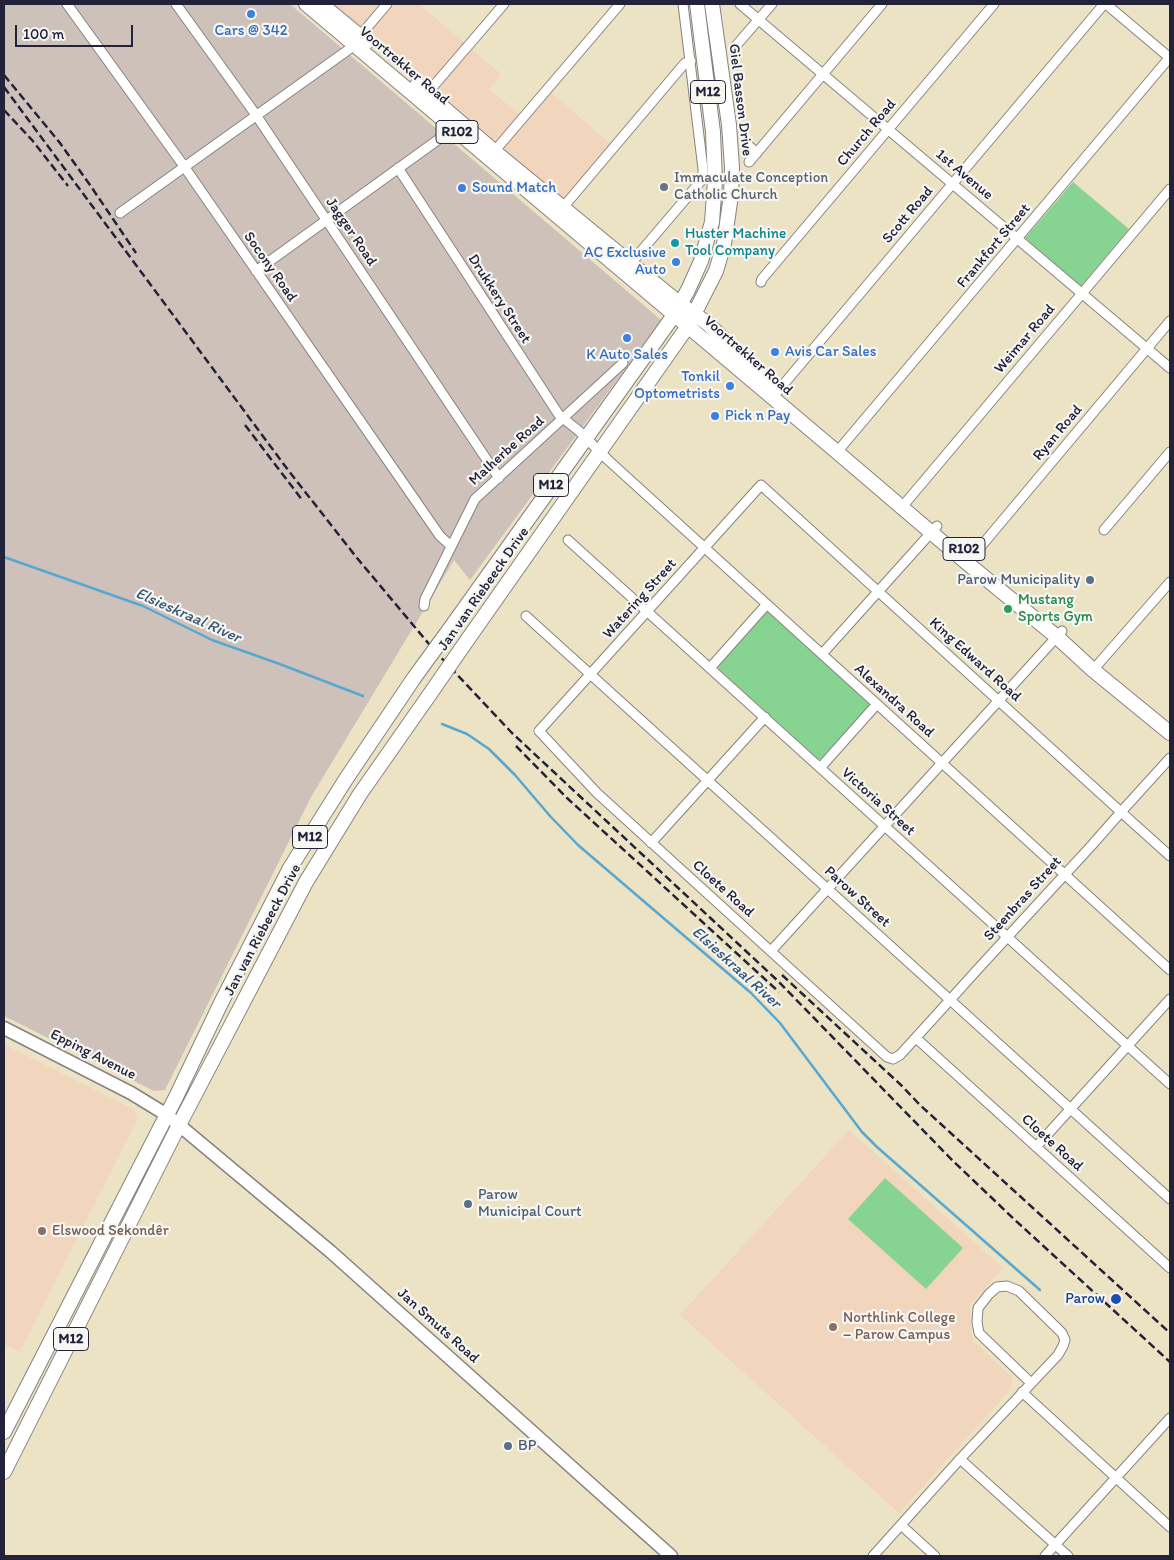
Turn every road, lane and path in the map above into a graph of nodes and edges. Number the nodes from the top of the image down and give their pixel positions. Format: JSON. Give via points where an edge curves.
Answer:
{"nodes":[{"id":1,"x":69,"y":4,"type":"edge"},
{"id":2,"x":176,"y":4,"type":"edge"},
{"id":3,"x":306,"y":4,"type":"edge"},
{"id":4,"x":321,"y":4,"type":"edge"},
{"id":5,"x":387,"y":4,"type":"edge"},
{"id":6,"x":504,"y":4,"type":"edge"},
{"id":7,"x":620,"y":4,"type":"edge"},
{"id":8,"x":684,"y":4,"type":"edge"},
{"id":9,"x":697,"y":4,"type":"edge"},
{"id":10,"x":712,"y":4,"type":"edge"},
{"id":11,"x":740,"y":4,"type":"edge"},
{"id":12,"x":772,"y":4,"type":"edge"},
{"id":13,"x":882,"y":4,"type":"edge"},
{"id":14,"x":994,"y":4,"type":"edge"},
{"id":15,"x":1105,"y":4,"type":"edge"},
{"id":16,"x":758,"y":20,"type":"junction"},
{"id":17,"x":356,"y":40,"type":"junction"},
{"id":18,"x":734,"y":48,"type":"dead end"},
{"id":19,"x":1170,"y":58,"type":"edge"},
{"id":20,"x":691,"y":62,"type":"junction"},
{"id":21,"x":823,"y":74,"type":"junction"},
{"id":22,"x":424,"y":97,"type":"junction"},
{"id":23,"x":256,"y":116,"type":"junction"},
{"id":24,"x":456,"y":125,"type":"junction"},
{"id":25,"x":888,"y":129,"type":"junction"},
{"id":26,"x":748,"y":145,"type":"dead end"},
{"id":27,"x":757,"y":153,"type":"junction"},
{"id":28,"x":492,"y":154,"type":"junction"},
{"id":29,"x":749,"y":162,"type":"dead end"},
{"id":30,"x":184,"y":167,"type":"junction"},
{"id":31,"x":398,"y":168,"type":"junction"},
{"id":32,"x":952,"y":184,"type":"junction"},
{"id":33,"x":1170,"y":189,"type":"edge"},
{"id":34,"x":560,"y":211,"type":"junction"},
{"id":35,"x":120,"y":213,"type":"dead end"},
{"id":36,"x":326,"y":220,"type":"junction"},
{"id":37,"x":1018,"y":239,"type":"junction"},
{"id":38,"x":631,"y":263,"type":"junction"},
{"id":39,"x":256,"y":271,"type":"junction"},
{"id":40,"x":761,"y":282,"type":"dead end"},
{"id":41,"x":1082,"y":293,"type":"junction"},
{"id":42,"x":677,"y":309,"type":"junction"},
{"id":43,"x":691,"y":320,"type":"junction"},
{"id":44,"x":1170,"y":321,"type":"edge"},
{"id":45,"x":1147,"y":348,"type":"junction"},
{"id":46,"x":666,"y":356,"type":"junction"},
{"id":47,"x":623,"y":363,"type":"dead end"},
{"id":48,"x":736,"y":367,"type":"junction"},
{"id":49,"x":1170,"y":368,"type":"edge"},
{"id":50,"x":775,"y":394,"type":"junction"},
{"id":51,"x":563,"y":419,"type":"junction"},
{"id":52,"x":585,"y":437,"type":"junction"},
{"id":53,"x":840,"y":449,"type":"junction"},
{"id":54,"x":600,"y":452,"type":"junction"},
{"id":55,"x":1170,"y":452,"type":"edge"},
{"id":56,"x":499,"y":478,"type":"junction"},
{"id":57,"x":761,"y":485,"type":"joint"},
{"id":58,"x":905,"y":504,"type":"junction"},
{"id":59,"x":935,"y":529,"type":"junction"},
{"id":60,"x":1104,"y":530,"type":"dead end"},
{"id":61,"x":568,"y":540,"type":"dead end"},
{"id":62,"x":451,"y":546,"type":"junction"},
{"id":63,"x":705,"y":548,"type":"junction"},
{"id":64,"x":970,"y":560,"type":"junction"},
{"id":65,"x":1170,"y":582,"type":"edge"},
{"id":66,"x":878,"y":591,"type":"junction"},
{"id":67,"x":767,"y":604,"type":"junction"},
{"id":68,"x":424,"y":606,"type":"dead end"},
{"id":69,"x":647,"y":611,"type":"junction"},
{"id":70,"x":526,"y":616,"type":"dead end"},
{"id":71,"x":1059,"y":634,"type":"junction"},
{"id":72,"x":822,"y":654,"type":"junction"},
{"id":73,"x":1096,"y":667,"type":"junction"},
{"id":74,"x":710,"y":668,"type":"junction"},
{"id":75,"x":591,"y":674,"type":"junction"},
{"id":76,"x":998,"y":700,"type":"junction"},
{"id":77,"x":878,"y":704,"type":"junction"},
{"id":78,"x":765,"y":717,"type":"junction"},
{"id":79,"x":1170,"y":722,"type":"edge"},
{"id":80,"x":539,"y":731,"type":"joint"},
{"id":81,"x":1170,"y":733,"type":"edge"},
{"id":82,"x":1170,"y":758,"type":"edge"},
{"id":83,"x":942,"y":763,"type":"junction"},
{"id":84,"x":820,"y":768,"type":"junction"},
{"id":85,"x":708,"y":780,"type":"junction"},
{"id":86,"x":1121,"y":812,"type":"junction"},
{"id":87,"x":885,"y":826,"type":"junction"},
{"id":88,"x":651,"y":843,"type":"junction"},
{"id":89,"x":1170,"y":856,"type":"edge"},
{"id":90,"x":1065,"y":874,"type":"junction"},
{"id":91,"x":828,"y":889,"type":"junction"},
{"id":92,"x":1008,"y":937,"type":"junction"},
{"id":93,"x":771,"y":951,"type":"junction"},
{"id":94,"x":1170,"y":970,"type":"edge"},
{"id":95,"x":1170,"y":999,"type":"edge"},
{"id":96,"x":950,"y":1000,"type":"junction"},
{"id":97,"x":4,"y":1028,"type":"edge"},
{"id":98,"x":916,"y":1038,"type":"junction"},
{"id":99,"x":1128,"y":1046,"type":"junction"},
{"id":100,"x":896,"y":1058,"type":"joint"},
{"id":101,"x":1170,"y":1084,"type":"edge"},
{"id":102,"x":1070,"y":1108,"type":"junction"},
{"id":103,"x":167,"y":1114,"type":"junction"},
{"id":104,"x":180,"y":1125,"type":"junction"},
{"id":105,"x":1036,"y":1147,"type":"junction"},
{"id":106,"x":1170,"y":1199,"type":"edge"},
{"id":107,"x":1170,"y":1268,"type":"edge"},
{"id":108,"x":1031,"y":1383,"type":"junction"},
{"id":109,"x":1022,"y":1392,"type":"junction"},
{"id":110,"x":1169,"y":1420,"type":"edge"},
{"id":111,"x":4,"y":1432,"type":"edge"},
{"id":112,"x":960,"y":1459,"type":"junction"},
{"id":113,"x":4,"y":1472,"type":"edge"},
{"id":114,"x":1115,"y":1478,"type":"junction"},
{"id":115,"x":901,"y":1525,"type":"junction"},
{"id":116,"x":1170,"y":1527,"type":"edge"},
{"id":117,"x":1055,"y":1545,"type":"junction"},
{"id":118,"x":671,"y":1556,"type":"edge"},
{"id":119,"x":873,"y":1556,"type":"edge"},
{"id":120,"x":935,"y":1556,"type":"edge"},
{"id":121,"x":1045,"y":1556,"type":"edge"},
{"id":122,"x":1068,"y":1556,"type":"edge"}],
"edges":[{"from":1,"to":30,"type":"street","name":"Socony Road"},
{"from":2,"to":23,"type":"street","name":"Jagger Road"},
{"from":3,"to":17,"type":"main road","name":"Voortrekker Road","number":"R102"},
{"from":4,"to":17,"type":"main road","name":"Voortrekker Road","number":"R102"},
{"from":5,"to":17,"type":"street"},
{"from":6,"to":22,"type":"street"},
{"from":7,"to":28,"type":"street"},
{"from":8,"to":20,"type":"street"},
{"from":9,"to":42,"type":"main road","name":"Giel Basson Drive","number":"M12","via":[[713,132],[715,199],[701,261]]},
{"from":10,"to":43,"type":"main road","name":"Giel Basson Drive","number":"M12","via":[[729,125],[731,189],[720,261]]},
{"from":11,"to":16,"type":"street","name":"1st Avenue"},
{"from":12,"to":16,"type":"street"},
{"from":13,"to":21,"type":"street"},
{"from":14,"to":25,"type":"street","name":"Church Road"},
{"from":15,"to":19,"type":"street"},
{"from":15,"to":32,"type":"street","name":"Scott Road"},
{"from":16,"to":18,"type":"street"},
{"from":16,"to":21,"type":"street","name":"1st Avenue"},
{"from":17,"to":22,"type":"main road","name":"Voortrekker Road","number":"R102"},
{"from":17,"to":23,"type":"street","via":[[348,50]]},
{"from":19,"to":37,"type":"street","name":"Frankfort Street"},
{"from":20,"to":34,"type":"street","via":[[685,63]]},
{"from":20,"to":38,"type":"street","via":[[704,169],[702,177]]},
{"from":21,"to":25,"type":"street","name":"1st Avenue"},
{"from":21,"to":27,"type":"street"},
{"from":22,"to":24,"type":"main road","name":"Voortrekker Road","number":"R102"},
{"from":23,"to":30,"type":"street"},
{"from":23,"to":36,"type":"street","name":"Jagger Road"},
{"from":24,"to":28,"type":"main road","name":"Voortrekker Road","number":"R102"},
{"from":24,"to":31,"type":"street"},
{"from":25,"to":32,"type":"street","name":"1st Avenue"},
{"from":25,"to":40,"type":"street","name":"Church Road"},
{"from":26,"to":27,"type":"street"},
{"from":27,"to":29,"type":"street"},
{"from":28,"to":34,"type":"main road","name":"Voortrekker Road","number":"R102"},
{"from":30,"to":35,"type":"street"},
{"from":30,"to":39,"type":"street","name":"Socony Road"},
{"from":31,"to":36,"type":"street"},
{"from":31,"to":51,"type":"street","name":"Drukkery Street"},
{"from":32,"to":37,"type":"street","name":"1st Avenue"},
{"from":32,"to":50,"type":"street","name":"Scott Road"},
{"from":33,"to":41,"type":"street","name":"Weimar Road"},
{"from":34,"to":38,"type":"main road","name":"Voortrekker Road","number":"R102"},
{"from":34,"to":42,"type":"main road","name":"Voortrekker Road","number":"R102"},
{"from":36,"to":39,"type":"street"},
{"from":36,"to":56,"type":"street","name":"Jagger Road"},
{"from":37,"to":41,"type":"street","name":"1st Avenue"},
{"from":37,"to":53,"type":"street","name":"Frankfort Street"},
{"from":38,"to":42,"type":"main road","name":"Voortrekker Road","number":"R102"},
{"from":39,"to":62,"type":"street","name":"Socony Road","via":[[440,536]]},
{"from":41,"to":45,"type":"street","name":"1st Avenue"},
{"from":41,"to":58,"type":"street","name":"Weimar Road"},
{"from":42,"to":43,"type":"main road","name":"Voortrekker Road","number":"R102"},
{"from":42,"to":52,"type":"main road","name":"Jan van Riebeeck Drive","number":"M12"},
{"from":43,"to":46,"type":"main road","name":"Jan van Riebeeck Drive","number":"M12"},
{"from":43,"to":48,"type":"main road","name":"Voortrekker Road","number":"R102"},
{"from":43,"to":50,"type":"main road","name":"Voortrekker Road","number":"R102","via":[[728,343]]},
{"from":44,"to":45,"type":"street","name":"Ryan Road"},
{"from":45,"to":49,"type":"street","name":"1st Avenue"},
{"from":45,"to":64,"type":"street","name":"Ryan Road"},
{"from":46,"to":48,"type":"main road","via":[[686,342],[695,341]]},
{"from":46,"to":54,"type":"main road","name":"Jan van Riebeeck Drive","number":"M12"},
{"from":47,"to":51,"type":"street","name":"Malherbe Road"},
{"from":48,"to":50,"type":"main road","name":"Voortrekker Road","number":"R102"},
{"from":50,"to":53,"type":"main road","name":"Voortrekker Road","number":"R102"},
{"from":51,"to":52,"type":"street","name":"Drukkery Street"},
{"from":51,"to":56,"type":"street","name":"Malherbe Road"},
{"from":52,"to":54,"type":"street","name":"Drukkery Street"},
{"from":52,"to":103,"type":"main road","name":"Jan van Riebeeck Drive","number":"M12","bridge":true,"via":[[414,678],[290,868]]},
{"from":53,"to":58,"type":"main road","name":"Voortrekker Road","number":"R102"},
{"from":54,"to":63,"type":"street","name":"Alexandra Road"},
{"from":54,"to":104,"type":"main road","name":"Jan van Riebeeck Drive","number":"M12","bridge":true,"via":[[360,794],[306,882]]},
{"from":55,"to":60,"type":"street"},
{"from":56,"to":62,"type":"street","name":"Malherbe Road","via":[[475,499]]},
{"from":57,"to":63,"type":"street","name":"Watering Street"},
{"from":57,"to":66,"type":"street","name":"King Edward Road"},
{"from":58,"to":59,"type":"main road","name":"Voortrekker Road","number":"R102"},
{"from":59,"to":64,"type":"main road","name":"Voortrekker Road","number":"R102"},
{"from":59,"to":66,"type":"street"},
{"from":61,"to":69,"type":"street","name":"Victoria Street"},
{"from":62,"to":68,"type":"street","name":"Malherbe Road"},
{"from":63,"to":67,"type":"street","name":"Alexandra Road"},
{"from":63,"to":69,"type":"street","name":"Watering Street"},
{"from":64,"to":71,"type":"main road","name":"Voortrekker Road","number":"R102"},
{"from":65,"to":73,"type":"street"},
{"from":66,"to":72,"type":"street"},
{"from":66,"to":76,"type":"street","name":"King Edward Road"},
{"from":67,"to":72,"type":"street","name":"Alexandra Road"},
{"from":67,"to":74,"type":"street"},
{"from":69,"to":74,"type":"street","name":"Victoria Street"},
{"from":69,"to":75,"type":"street","name":"Watering Street"},
{"from":70,"to":75,"type":"street","name":"Parow Street"},
{"from":71,"to":73,"type":"main road","name":"Voortrekker Road","number":"R102"},
{"from":71,"to":76,"type":"street"},
{"from":72,"to":77,"type":"street","name":"Alexandra Road"},
{"from":73,"to":79,"type":"main road","name":"Voortrekker Road","number":"R102"},
{"from":73,"to":81,"type":"main road","name":"Voortrekker Road","number":"R102"},
{"from":74,"to":78,"type":"street","name":"Victoria Street"},
{"from":75,"to":80,"type":"street","name":"Watering Street"},
{"from":75,"to":85,"type":"street","name":"Parow Street"},
{"from":76,"to":83,"type":"street"},
{"from":76,"to":86,"type":"street","name":"King Edward Road"},
{"from":77,"to":83,"type":"street","name":"Alexandra Road"},
{"from":77,"to":84,"type":"street"},
{"from":78,"to":84,"type":"street","name":"Victoria Street"},
{"from":78,"to":85,"type":"street"},
{"from":80,"to":88,"type":"street","name":"Cloete Road","via":[[597,793]]},
{"from":82,"to":86,"type":"street","name":"Steenbras Street"},
{"from":83,"to":87,"type":"street"},
{"from":83,"to":90,"type":"street","name":"Alexandra Road"},
{"from":84,"to":87,"type":"street","name":"Victoria Street"},
{"from":85,"to":88,"type":"street"},
{"from":85,"to":91,"type":"street","name":"Parow Street"},
{"from":86,"to":89,"type":"street","name":"King Edward Road"},
{"from":86,"to":90,"type":"street","name":"Steenbras Street"},
{"from":87,"to":91,"type":"street"},
{"from":87,"to":92,"type":"street","name":"Victoria Street"},
{"from":88,"to":93,"type":"street","name":"Cloete Road"},
{"from":90,"to":92,"type":"street","name":"Steenbras Street"},
{"from":90,"to":94,"type":"street","name":"Alexandra Road"},
{"from":91,"to":93,"type":"street"},
{"from":91,"to":96,"type":"street","name":"Parow Street"},
{"from":92,"to":96,"type":"street","name":"Steenbras Street"},
{"from":92,"to":99,"type":"street","name":"Victoria Street"},
{"from":93,"to":100,"type":"street","name":"Cloete Road","via":[[887,1057]]},
{"from":95,"to":99,"type":"street"},
{"from":96,"to":98,"type":"street","name":"Steenbras Street"},
{"from":96,"to":102,"type":"street","name":"Parow Street"},
{"from":97,"to":103,"type":"street","name":"Epping Avenue"},
{"from":98,"to":100,"type":"street","name":"Steenbras Street"},
{"from":98,"to":105,"type":"street","name":"Cloete Road"},
{"from":99,"to":101,"type":"street","name":"Victoria Street"},
{"from":99,"to":102,"type":"street"},
{"from":102,"to":105,"type":"street"},
{"from":102,"to":106,"type":"street","name":"Parow Street"},
{"from":103,"to":104,"type":"street","name":"Epping Avenue"},
{"from":103,"to":111,"type":"main road","name":"Jan van Riebeeck Drive","number":"M12"},
{"from":104,"to":113,"type":"main road","name":"Jan van Riebeeck Drive","number":"M12"},
{"from":104,"to":118,"type":"street","name":"Jan Smuts Road","via":[[331,1252]]},
{"from":105,"to":107,"type":"street","name":"Cloete Road"},
{"from":108,"to":108,"type":"street","via":[[979,1334],[978,1308],[997,1287],[1007,1286],[1019,1291],[1062,1333],[1065,1340],[1058,1355]]},
{"from":108,"to":109,"type":"street"},
{"from":109,"to":112,"type":"street"},
{"from":109,"to":114,"type":"street"},
{"from":110,"to":114,"type":"street"},
{"from":112,"to":115,"type":"street"},
{"from":112,"to":117,"type":"street"},
{"from":114,"to":116,"type":"street"},
{"from":114,"to":117,"type":"street"},
{"from":115,"to":119,"type":"street"},
{"from":115,"to":120,"type":"street"},
{"from":117,"to":121,"type":"street"},
{"from":117,"to":122,"type":"street"}]}
